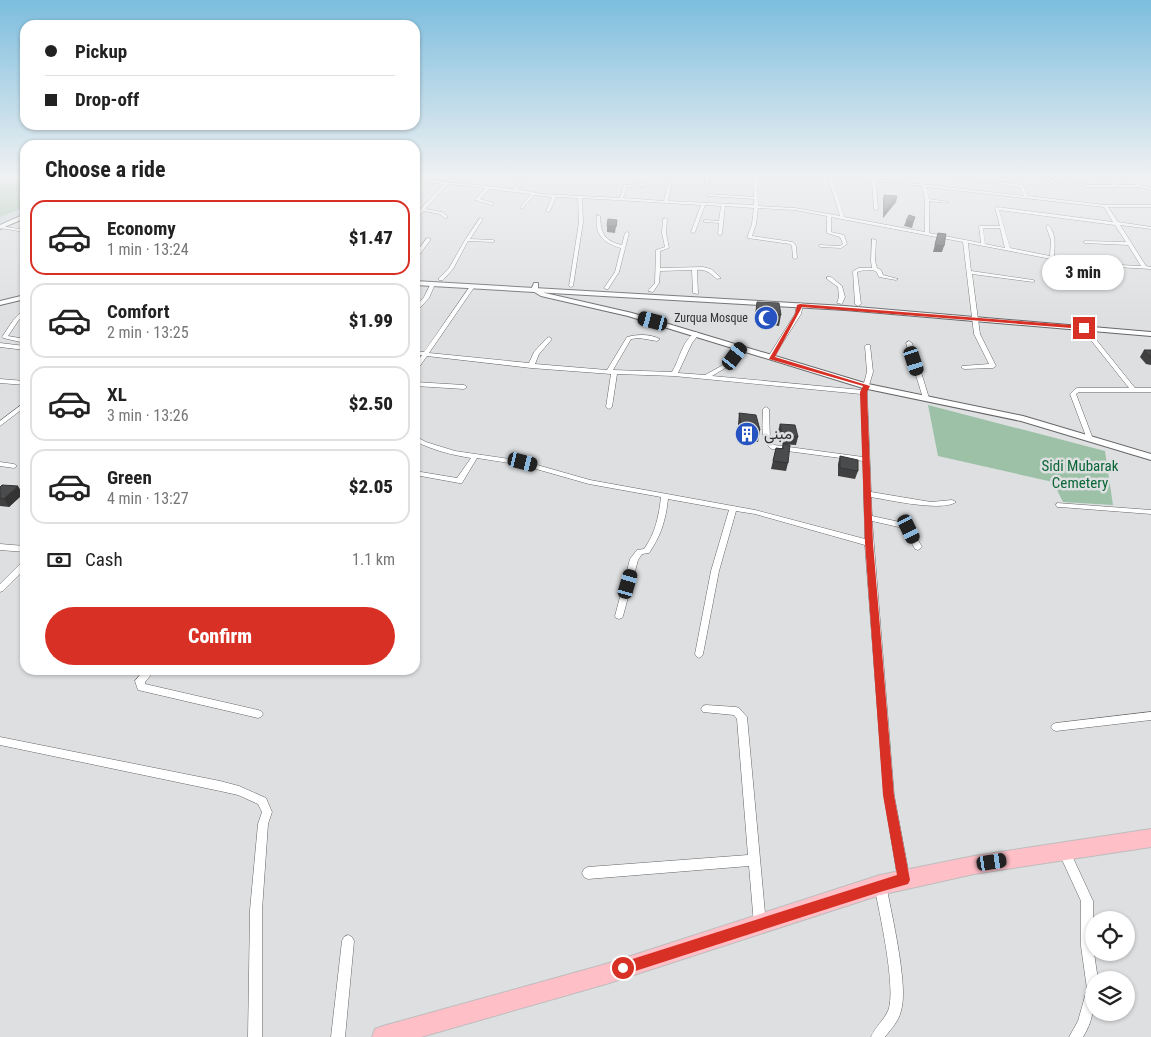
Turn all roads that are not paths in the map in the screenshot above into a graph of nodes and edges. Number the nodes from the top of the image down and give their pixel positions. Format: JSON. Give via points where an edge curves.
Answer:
{"nodes":[{"id":1,"x":478,"y":223,"type":"edge"},
{"id":2,"x":581,"y":223,"type":"edge"},
{"id":3,"x":598,"y":223,"type":"edge"},
{"id":4,"x":665,"y":223,"type":"edge"},
{"id":5,"x":696,"y":223,"type":"edge"},
{"id":6,"x":722,"y":223,"type":"edge"},
{"id":7,"x":754,"y":223,"type":"edge"},
{"id":8,"x":829,"y":223,"type":"edge"},
{"id":9,"x":874,"y":223,"type":"edge"},
{"id":10,"x":927,"y":223,"type":"edge"},
{"id":11,"x":1001,"y":223,"type":"edge"},
{"id":12,"x":1116,"y":223,"type":"edge"},
{"id":13,"x":1119,"y":223,"type":"edge"},
{"id":14,"x":1048,"y":226,"type":"dead end"},
{"id":15,"x":0,"y":227,"type":"edge"},
{"id":16,"x":1002,"y":228,"type":"junction"},
{"id":17,"x":1151,"y":228,"type":"edge"},
{"id":18,"x":20,"y":231,"type":"edge"},
{"id":19,"x":627,"y":232,"type":"dead end"},
{"id":20,"x":693,"y":232,"type":"dead end"},
{"id":21,"x":916,"y":232,"type":"junction"},
{"id":22,"x":720,"y":234,"type":"dead end"},
{"id":23,"x":927,"y":234,"type":"junction"},
{"id":24,"x":429,"y":239,"type":"dead end"},
{"id":25,"x":915,"y":239,"type":"dead end"},
{"id":26,"x":467,"y":240,"type":"junction"},
{"id":27,"x":874,"y":240,"type":"dead end"},
{"id":28,"x":965,"y":241,"type":"junction"},
{"id":29,"x":493,"y":242,"type":"dead end"},
{"id":30,"x":1085,"y":242,"type":"dead end"},
{"id":31,"x":983,"y":244,"type":"junction"},
{"id":32,"x":1130,"y":244,"type":"junction"},
{"id":33,"x":821,"y":246,"type":"dead end"},
{"id":34,"x":623,"y":247,"type":"junction"},
{"id":35,"x":1008,"y":249,"type":"junction"},
{"id":36,"x":420,"y":250,"type":"edge"},
{"id":37,"x":795,"y":258,"type":"dead end"},
{"id":38,"x":1052,"y":258,"type":"junction"},
{"id":39,"x":1069,"y":261,"type":"junction"},
{"id":40,"x":694,"y":268,"type":"junction"},
{"id":41,"x":1148,"y":268,"type":"edge"},
{"id":42,"x":875,"y":269,"type":"junction"},
{"id":43,"x":658,"y":270,"type":"junction"},
{"id":44,"x":969,"y":272,"type":"junction"},
{"id":45,"x":720,"y":278,"type":"dead end"},
{"id":46,"x":829,"y":278,"type":"dead end"},
{"id":47,"x":420,"y":279,"type":"edge"},
{"id":48,"x":896,"y":279,"type":"dead end"},
{"id":49,"x":1034,"y":281,"type":"dead end"},
{"id":50,"x":437,"y":282,"type":"junction"},
{"id":51,"x":420,"y":283,"type":"edge"},
{"id":52,"x":1076,"y":285,"type":"dead end"},
{"id":53,"x":473,"y":286,"type":"junction"},
{"id":54,"x":571,"y":286,"type":"junction"},
{"id":55,"x":535,"y":287,"type":"junction"},
{"id":56,"x":606,"y":288,"type":"junction"},
{"id":57,"x":651,"y":291,"type":"junction"},
{"id":58,"x":20,"y":293,"type":"edge"},
{"id":59,"x":696,"y":293,"type":"junction"},
{"id":60,"x":0,"y":297,"type":"edge"},
{"id":61,"x":20,"y":298,"type":"edge"},
{"id":62,"x":0,"y":303,"type":"edge"},
{"id":63,"x":840,"y":303,"type":"junction"},
{"id":64,"x":858,"y":304,"type":"junction"},
{"id":65,"x":420,"y":305,"type":"edge"},
{"id":66,"x":800,"y":305,"type":"junction"},
{"id":67,"x":20,"y":315,"type":"edge"},
{"id":68,"x":975,"y":315,"type":"junction"},
{"id":69,"x":1084,"y":328,"type":"junction"},
{"id":70,"x":1151,"y":329,"type":"edge"},
{"id":71,"x":696,"y":334,"type":"junction"},
{"id":72,"x":1151,"y":334,"type":"edge"},
{"id":73,"x":657,"y":338,"type":"dead end"},
{"id":74,"x":548,"y":339,"type":"dead end"},
{"id":75,"x":20,"y":340,"type":"edge"},
{"id":76,"x":909,"y":343,"type":"dead end"},
{"id":77,"x":0,"y":345,"type":"edge"},
{"id":78,"x":868,"y":346,"type":"dead end"},
{"id":79,"x":20,"y":347,"type":"edge"},
{"id":80,"x":741,"y":348,"type":"junction"},
{"id":81,"x":420,"y":353,"type":"edge"},
{"id":82,"x":426,"y":354,"type":"junction"},
{"id":83,"x":771,"y":358,"type":"junction"},
{"id":84,"x":420,"y":362,"type":"edge"},
{"id":85,"x":531,"y":366,"type":"junction"},
{"id":86,"x":964,"y":367,"type":"dead end"},
{"id":87,"x":611,"y":372,"type":"junction"},
{"id":88,"x":674,"y":374,"type":"junction"},
{"id":89,"x":707,"y":376,"type":"junction"},
{"id":90,"x":0,"y":381,"type":"edge"},
{"id":91,"x":20,"y":383,"type":"edge"},
{"id":92,"x":420,"y":384,"type":"edge"},
{"id":93,"x":464,"y":387,"type":"dead end"},
{"id":94,"x":1132,"y":388,"type":"junction"},
{"id":95,"x":865,"y":389,"type":"junction"},
{"id":96,"x":1150,"y":391,"type":"edge"},
{"id":97,"x":926,"y":398,"type":"junction"},
{"id":98,"x":609,"y":407,"type":"dead end"},
{"id":99,"x":20,"y":408,"type":"edge"},
{"id":100,"x":766,"y":409,"type":"dead end"},
{"id":101,"x":0,"y":424,"type":"edge"},
{"id":102,"x":1090,"y":439,"type":"junction"},
{"id":103,"x":420,"y":440,"type":"edge"},
{"id":104,"x":475,"y":457,"type":"junction"},
{"id":105,"x":1151,"y":457,"type":"edge"},
{"id":106,"x":867,"y":460,"type":"junction"},
{"id":107,"x":0,"y":464,"type":"edge"},
{"id":108,"x":14,"y":466,"type":"dead end"},
{"id":109,"x":420,"y":474,"type":"edge"},
{"id":110,"x":868,"y":494,"type":"junction"},
{"id":111,"x":665,"y":495,"type":"junction"},
{"id":112,"x":952,"y":502,"type":"dead end"},
{"id":113,"x":1060,"y":505,"type":"dead end"},
{"id":114,"x":733,"y":509,"type":"junction"},
{"id":115,"x":1151,"y":512,"type":"edge"},
{"id":116,"x":868,"y":518,"type":"junction"},
{"id":117,"x":869,"y":543,"type":"junction"},
{"id":118,"x":0,"y":547,"type":"edge"},
{"id":119,"x":918,"y":547,"type":"dead end"},
{"id":120,"x":20,"y":549,"type":"edge"},
{"id":121,"x":20,"y":569,"type":"edge"},
{"id":122,"x":0,"y":589,"type":"edge"},
{"id":123,"x":619,"y":616,"type":"dead end"},
{"id":124,"x":699,"y":654,"type":"dead end"},
{"id":125,"x":145,"y":675,"type":"edge"},
{"id":126,"x":706,"y":709,"type":"dead end"},
{"id":127,"x":258,"y":714,"type":"dead end"},
{"id":128,"x":1151,"y":716,"type":"edge"},
{"id":129,"x":1056,"y":727,"type":"dead end"},
{"id":130,"x":0,"y":741,"type":"edge"},
{"id":131,"x":1151,"y":838,"type":"edge"},
{"id":132,"x":1064,"y":851,"type":"junction"},
{"id":133,"x":754,"y":860,"type":"junction"},
{"id":134,"x":588,"y":873,"type":"dead end"},
{"id":135,"x":904,"y":880,"type":"junction"},
{"id":136,"x":880,"y":885,"type":"junction"},
{"id":137,"x":760,"y":924,"type":"junction"},
{"id":138,"x":348,"y":942,"type":"dead end"},
{"id":139,"x":255,"y":1037,"type":"edge"},
{"id":140,"x":338,"y":1037,"type":"edge"},
{"id":141,"x":383,"y":1037,"type":"edge"},
{"id":142,"x":878,"y":1037,"type":"edge"},
{"id":143,"x":1076,"y":1037,"type":"edge"}],
"edges":[{"from":1,"to":26,"type":"street"},
{"from":2,"to":54,"type":"street"},
{"from":3,"to":34,"type":"street","via":[[603,238],[610,244]]},
{"from":4,"to":43,"type":"street","via":[[667,248],[658,250]]},
{"from":5,"to":20,"type":"street"},
{"from":6,"to":22,"type":"street"},
{"from":7,"to":37,"type":"street","via":[[749,237],[791,243]]},
{"from":8,"to":33,"type":"street","via":[[829,233],[842,236],[845,244],[841,247]]},
{"from":9,"to":21,"type":"street"},
{"from":10,"to":23,"type":"street"},
{"from":11,"to":16,"type":"street"},
{"from":12,"to":32,"type":"street"},
{"from":13,"to":17,"type":"street"},
{"from":14,"to":38,"type":"street","via":[[1053,240]]},
{"from":15,"to":18,"type":"street"},
{"from":16,"to":31,"type":"street","via":[[981,227]]},
{"from":16,"to":35,"type":"street"},
{"from":19,"to":34,"type":"street"},
{"from":21,"to":23,"type":"street"},
{"from":21,"to":25,"type":"street"},
{"from":23,"to":28,"type":"street"},
{"from":24,"to":36,"type":"street"},
{"from":26,"to":29,"type":"street"},
{"from":26,"to":50,"type":"street","via":[[452,269]]},
{"from":27,"to":42,"type":"street"},
{"from":28,"to":31,"type":"street"},
{"from":28,"to":44,"type":"street"},
{"from":30,"to":32,"type":"street"},
{"from":31,"to":35,"type":"street"},
{"from":32,"to":41,"type":"street"},
{"from":34,"to":56,"type":"street","via":[[617,272]]},
{"from":35,"to":38,"type":"street"},
{"from":38,"to":39,"type":"street"},
{"from":39,"to":41,"type":"street"},
{"from":39,"to":52,"type":"street"},
{"from":40,"to":43,"type":"street"},
{"from":40,"to":45,"type":"street","via":[[709,270]]},
{"from":40,"to":59,"type":"street"},
{"from":42,"to":48,"type":"street","via":[[881,276]]},
{"from":42,"to":64,"type":"street","via":[[855,269]]},
{"from":43,"to":57,"type":"street","via":[[657,283]]},
{"from":44,"to":49,"type":"street"},
{"from":44,"to":68,"type":"street"},
{"from":46,"to":63,"type":"street","via":[[840,286]]},
{"from":47,"to":50,"type":"main road"},
{"from":50,"to":51,"type":"main road"},
{"from":50,"to":53,"type":"main road"},
{"from":50,"to":55,"type":"main road"},
{"from":50,"to":65,"type":"street"},
{"from":53,"to":55,"type":"main road"},
{"from":53,"to":82,"type":"street"},
{"from":54,"to":55,"type":"main road"},
{"from":54,"to":56,"type":"main road"},
{"from":55,"to":66,"type":"main road"},
{"from":55,"to":71,"type":"street","via":[[543,296],[630,314]]},
{"from":56,"to":57,"type":"main road"},
{"from":57,"to":59,"type":"main road"},
{"from":58,"to":60,"type":"main road"},
{"from":59,"to":63,"type":"main road"},
{"from":61,"to":62,"type":"main road"},
{"from":63,"to":64,"type":"main road"},
{"from":64,"to":68,"type":"main road"},
{"from":66,"to":68,"type":"main road"},
{"from":66,"to":83,"type":"street","via":[[798,314]]},
{"from":67,"to":75,"type":"street","via":[[5,336]]},
{"from":68,"to":69,"type":"main road"},
{"from":68,"to":70,"type":"main road"},
{"from":68,"to":86,"type":"street","via":[[977,334],[993,366]]},
{"from":69,"to":72,"type":"main road"},
{"from":69,"to":94,"type":"street"},
{"from":71,"to":80,"type":"street"},
{"from":71,"to":88,"type":"street","via":[[689,340]]},
{"from":73,"to":87,"type":"street","via":[[629,338]]},
{"from":74,"to":85,"type":"street","via":[[536,353]]},
{"from":76,"to":97,"type":"street"},
{"from":77,"to":79,"type":"street"},
{"from":78,"to":95,"type":"street","via":[[870,372]]},
{"from":80,"to":83,"type":"street"},
{"from":80,"to":89,"type":"street","via":[[725,366]]},
{"from":81,"to":82,"type":"street"},
{"from":82,"to":84,"type":"street"},
{"from":82,"to":85,"type":"street"},
{"from":83,"to":95,"type":"street"},
{"from":85,"to":87,"type":"street"},
{"from":87,"to":88,"type":"street"},
{"from":87,"to":98,"type":"street"},
{"from":88,"to":89,"type":"street"},
{"from":89,"to":95,"type":"street"},
{"from":90,"to":91,"type":"street"},
{"from":92,"to":93,"type":"street"},
{"from":94,"to":96,"type":"street"},
{"from":94,"to":102,"type":"street","via":[[1077,390],[1073,394]]},
{"from":95,"to":97,"type":"street"},
{"from":95,"to":106,"type":"street"},
{"from":97,"to":102,"type":"street","via":[[1023,419]]},
{"from":99,"to":101,"type":"street"},
{"from":100,"to":106,"type":"street","via":[[767,441],[772,448]]},
{"from":102,"to":105,"type":"street"},
{"from":103,"to":104,"type":"street","via":[[440,449]]},
{"from":104,"to":109,"type":"street","via":[[459,481]]},
{"from":104,"to":111,"type":"street","via":[[523,462],[589,482]]},
{"from":106,"to":110,"type":"street"},
{"from":107,"to":108,"type":"street"},
{"from":110,"to":112,"type":"street","via":[[931,504]]},
{"from":110,"to":116,"type":"street"},
{"from":111,"to":114,"type":"street"},
{"from":111,"to":123,"type":"street","via":[[656,536],[646,551],[634,559]]},
{"from":113,"to":115,"type":"street"},
{"from":114,"to":117,"type":"street"},
{"from":114,"to":124,"type":"street"},
{"from":116,"to":117,"type":"street"},
{"from":116,"to":119,"type":"street","via":[[906,526]]},
{"from":117,"to":135,"type":"street","via":[[889,795]]},
{"from":118,"to":120,"type":"street"},
{"from":121,"to":122,"type":"street"},
{"from":125,"to":127,"type":"street","via":[[140,681],[141,687]]},
{"from":126,"to":133,"type":"street","via":[[736,711],[742,717]]},
{"from":128,"to":129,"type":"street"},
{"from":130,"to":139,"type":"street","via":[[220,786],[262,801],[266,812],[256,910]]},
{"from":131,"to":132,"type":"main road"},
{"from":132,"to":135,"type":"main road"},
{"from":132,"to":143,"type":"street","via":[[1087,901],[1087,946],[1093,989],[1084,1024]]},
{"from":133,"to":134,"type":"street"},
{"from":133,"to":137,"type":"street"},
{"from":135,"to":136,"type":"main road"},
{"from":136,"to":137,"type":"main road"},
{"from":136,"to":142,"type":"street","via":[[896,1001],[894,1012]]},
{"from":137,"to":141,"type":"main road","via":[[606,974]]},
{"from":138,"to":140,"type":"street"}]}
